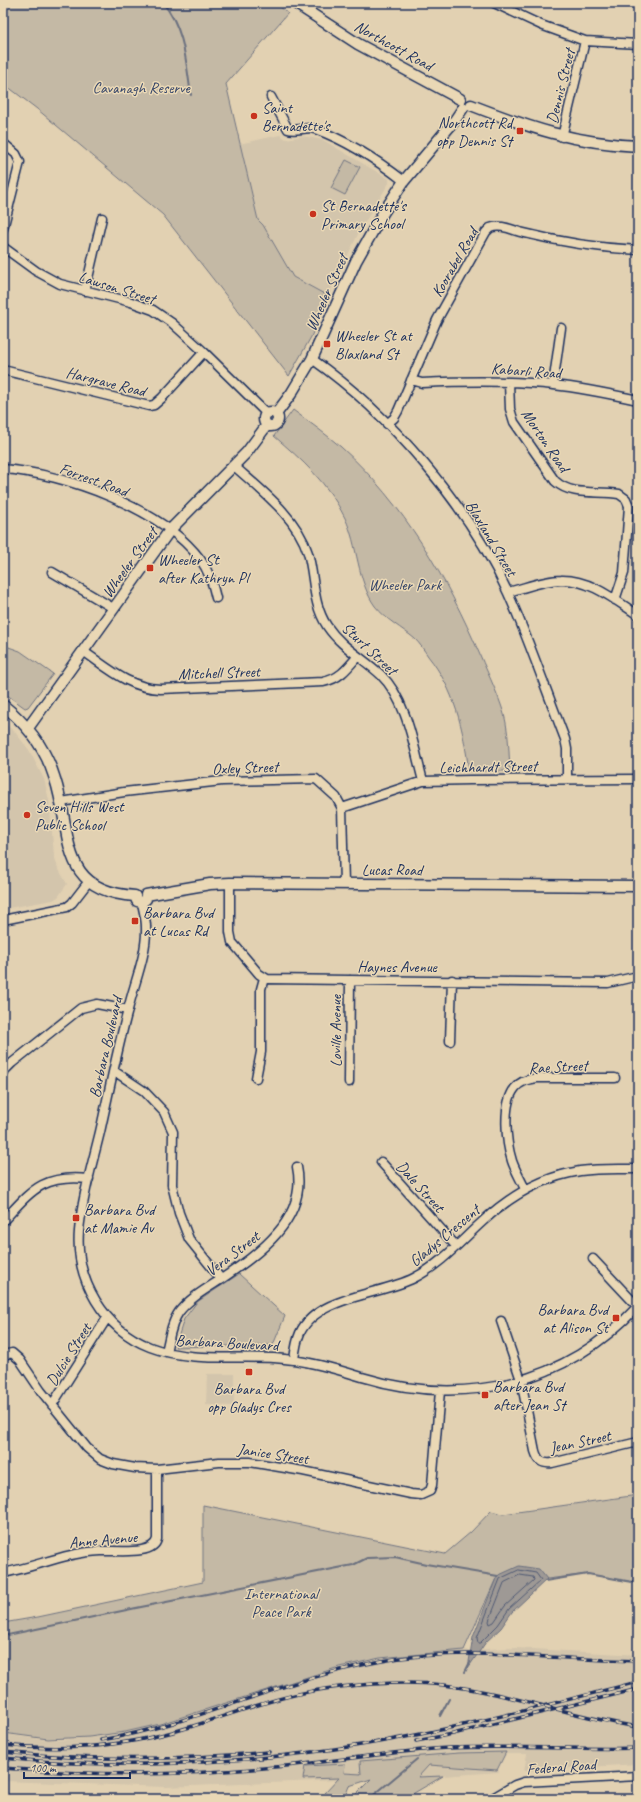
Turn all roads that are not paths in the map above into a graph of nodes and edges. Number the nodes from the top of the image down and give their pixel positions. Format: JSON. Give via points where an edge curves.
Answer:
{"nodes":[{"id":1,"x":287,"y":3,"type":"edge"},
{"id":2,"x":290,"y":3,"type":"edge"},
{"id":3,"x":295,"y":3,"type":"edge"},
{"id":4,"x":494,"y":3,"type":"edge"},
{"id":5,"x":506,"y":5,"type":"edge"},
{"id":6,"x":585,"y":41,"type":"junction"},
{"id":7,"x":638,"y":44,"type":"edge"},
{"id":8,"x":270,"y":97,"type":"dead end"},
{"id":9,"x":465,"y":104,"type":"junction"},
{"id":10,"x":562,"y":137,"type":"junction"},
{"id":11,"x":3,"y":142,"type":"edge"},
{"id":12,"x":638,"y":146,"type":"edge"},
{"id":13,"x":404,"y":181,"type":"junction"},
{"id":14,"x":102,"y":218,"type":"dead end"},
{"id":15,"x":3,"y":228,"type":"edge"},
{"id":16,"x":3,"y":247,"type":"edge"},
{"id":17,"x":638,"y":250,"type":"edge"},
{"id":18,"x":84,"y":291,"type":"junction"},
{"id":19,"x":561,"y":328,"type":"dead end"},
{"id":20,"x":204,"y":352,"type":"junction"},
{"id":21,"x":312,"y":359,"type":"junction"},
{"id":22,"x":3,"y":370,"type":"edge"},
{"id":23,"x":411,"y":380,"type":"junction"},
{"id":24,"x":509,"y":382,"type":"junction"},
{"id":25,"x":553,"y":385,"type":"junction"},
{"id":26,"x":638,"y":400,"type":"edge"},
{"id":27,"x":272,"y":414,"type":"junction"},
{"id":28,"x":387,"y":424,"type":"junction"},
{"id":29,"x":234,"y":466,"type":"junction"},
{"id":30,"x":3,"y":469,"type":"edge"},
{"id":31,"x":170,"y":530,"type":"junction"},
{"id":32,"x":52,"y":572,"type":"dead end"},
{"id":33,"x":508,"y":592,"type":"junction"},
{"id":34,"x":216,"y":598,"type":"dead end"},
{"id":35,"x":615,"y":600,"type":"junction"},
{"id":36,"x":113,"y":608,"type":"junction"},
{"id":37,"x":638,"y":615,"type":"edge"},
{"id":38,"x":83,"y":652,"type":"junction"},
{"id":39,"x":357,"y":657,"type":"junction"},
{"id":40,"x":3,"y":705,"type":"edge"},
{"id":41,"x":28,"y":728,"type":"junction"},
{"id":42,"x":567,"y":779,"type":"junction"},
{"id":43,"x":638,"y":779,"type":"edge"},
{"id":44,"x":423,"y":782,"type":"junction"},
{"id":45,"x":61,"y":802,"type":"junction"},
{"id":46,"x":342,"y":808,"type":"junction"},
{"id":47,"x":89,"y":881,"type":"junction"},
{"id":48,"x":230,"y":883,"type":"junction"},
{"id":49,"x":344,"y":884,"type":"junction"},
{"id":50,"x":638,"y":886,"type":"edge"},
{"id":51,"x":141,"y":897,"type":"junction"},
{"id":52,"x":3,"y":920,"type":"edge"},
{"id":53,"x":638,"y":976,"type":"edge"},
{"id":54,"x":264,"y":978,"type":"junction"},
{"id":55,"x":350,"y":980,"type":"junction"},
{"id":56,"x":452,"y":980,"type":"junction"},
{"id":57,"x":128,"y":1010,"type":"junction"},
{"id":58,"x":450,"y":1041,"type":"dead end"},
{"id":59,"x":114,"y":1071,"type":"junction"},
{"id":60,"x":3,"y":1072,"type":"edge"},
{"id":61,"x":256,"y":1078,"type":"dead end"},
{"id":62,"x":615,"y":1078,"type":"dead end"},
{"id":63,"x":349,"y":1082,"type":"dead end"},
{"id":64,"x":382,"y":1162,"type":"dead end"},
{"id":65,"x":297,"y":1166,"type":"dead end"},
{"id":66,"x":638,"y":1169,"type":"edge"},
{"id":67,"x":89,"y":1179,"type":"junction"},
{"id":68,"x":525,"y":1189,"type":"junction"},
{"id":69,"x":3,"y":1221,"type":"edge"},
{"id":70,"x":456,"y":1246,"type":"junction"},
{"id":71,"x":593,"y":1259,"type":"dead end"},
{"id":72,"x":221,"y":1279,"type":"junction"},
{"id":73,"x":638,"y":1307,"type":"edge"},
{"id":74,"x":107,"y":1318,"type":"junction"},
{"id":75,"x":501,"y":1321,"type":"dead end"},
{"id":76,"x":166,"y":1352,"type":"junction"},
{"id":77,"x":7,"y":1354,"type":"edge"},
{"id":78,"x":294,"y":1360,"type":"junction"},
{"id":79,"x":521,"y":1380,"type":"junction"},
{"id":80,"x":440,"y":1391,"type":"junction"},
{"id":81,"x":52,"y":1405,"type":"junction"},
{"id":82,"x":638,"y":1442,"type":"edge"},
{"id":83,"x":157,"y":1469,"type":"junction"},
{"id":84,"x":3,"y":1573,"type":"edge"},
{"id":85,"x":638,"y":1776,"type":"edge"},
{"id":86,"x":491,"y":1799,"type":"edge"}],
"edges":[{"from":1,"to":2,"type":"street"},
{"from":3,"to":9,"type":"street","name":"Northcott Road","via":[[358,44]]},
{"from":4,"to":5,"type":"street"},
{"from":5,"to":6,"type":"street","via":[[541,25]]},
{"from":6,"to":7,"type":"street"},
{"from":6,"to":10,"type":"street","name":"Dennis Street"},
{"from":8,"to":13,"type":"street","via":[[288,129],[312,128],[344,141]]},
{"from":9,"to":10,"type":"street","name":"Northcott Road"},
{"from":9,"to":13,"type":"street","name":"Wheeler Street","via":[[451,125]]},
{"from":10,"to":12,"type":"street","name":"Northcott Road","via":[[594,143]]},
{"from":11,"to":15,"type":"street","via":[[16,154],[20,162]]},
{"from":13,"to":21,"type":"street","name":"Wheeler Street","via":[[382,213],[356,261]]},
{"from":14,"to":18,"type":"street"},
{"from":16,"to":18,"type":"street","name":"Lawson Street","via":[[60,284]]},
{"from":17,"to":23,"type":"street","name":"Koorabel Road","via":[[583,245],[502,227],[490,228],[450,296]]},
{"from":18,"to":20,"type":"street","name":"Lawson Street","via":[[154,310]]},
{"from":19,"to":25,"type":"street"},
{"from":20,"to":22,"type":"street","name":"Hargrave Road","via":[[162,398],[149,406]]},
{"from":20,"to":27,"type":"street","name":"Lawson Street","via":[[263,410]]},
{"from":21,"to":27,"type":"street","name":"Wheeler Street","via":[[291,394]]},
{"from":21,"to":28,"type":"street","name":"Blaxland Street","via":[[343,382]]},
{"from":23,"to":24,"type":"street","name":"Kabarli Road","via":[[422,383]]},
{"from":23,"to":28,"type":"street","name":"Koorabel Road","via":[[398,411]]},
{"from":24,"to":25,"type":"street","name":"Kabarli Road"},
{"from":24,"to":35,"type":"street","name":"Morton Road","via":[[512,419],[555,481],[563,488],[619,494],[627,501],[624,573]]},
{"from":25,"to":26,"type":"street","name":"Kabarli Road"},
{"from":27,"to":29,"type":"street","name":"Wheeler Street","via":[[264,419],[268,425],[259,438]]},
{"from":28,"to":33,"type":"street","name":"Blaxland Street","via":[[419,458],[463,515]]},
{"from":29,"to":31,"type":"street","name":"Wheeler Street"},
{"from":29,"to":39,"type":"street","name":"Sturt Street","via":[[295,526],[308,555],[314,595],[320,614],[336,638]]},
{"from":30,"to":31,"type":"street","name":"Forrest Road","via":[[76,483],[120,501]]},
{"from":31,"to":34,"type":"street","name":"Forrest Road","via":[[200,559],[211,579]]},
{"from":31,"to":36,"type":"street","name":"Wheeler Street"},
{"from":32,"to":36,"type":"street"},
{"from":33,"to":35,"type":"street","via":[[550,581],[569,580],[591,586]]},
{"from":33,"to":42,"type":"street","name":"Blaxland Street","via":[[565,739]]},
{"from":35,"to":37,"type":"street"},
{"from":36,"to":38,"type":"street","name":"Wheeler Street"},
{"from":38,"to":39,"type":"street","name":"Mitchell Street","via":[[132,684],[160,689],[323,682],[341,675]]},
{"from":38,"to":41,"type":"street","name":"Wheeler Street"},
{"from":39,"to":44,"type":"street","name":"Sturt Street","via":[[381,676],[395,694],[404,714]]},
{"from":40,"to":41,"type":"street"},
{"from":41,"to":45,"type":"street","via":[[51,766]]},
{"from":42,"to":43,"type":"street","name":"Leichhardt Street"},
{"from":42,"to":44,"type":"street","name":"Leichhardt Street"},
{"from":44,"to":46,"type":"street","name":"Leichhardt Street"},
{"from":45,"to":46,"type":"street","name":"Oxley Street","via":[[222,780],[316,779],[336,797]]},
{"from":45,"to":47,"type":"street","via":[[69,848],[80,871]]},
{"from":46,"to":49,"type":"street"},
{"from":47,"to":51,"type":"street","name":"Lucas Road","via":[[107,892]]},
{"from":47,"to":52,"type":"street","via":[[67,907]]},
{"from":48,"to":49,"type":"street","name":"Lucas Road"},
{"from":48,"to":51,"type":"street","name":"Lucas Road","via":[[210,884]]},
{"from":48,"to":54,"type":"street","via":[[230,938]]},
{"from":49,"to":50,"type":"street","name":"Lucas Road"},
{"from":51,"to":57,"type":"street","name":"Barbara Boulevard","via":[[146,938]]},
{"from":53,"to":56,"type":"street","name":"Haynes Avenue","via":[[608,983]]},
{"from":54,"to":55,"type":"street","name":"Haynes Avenue"},
{"from":54,"to":61,"type":"street","via":[[261,989],[261,1052]]},
{"from":55,"to":56,"type":"street","name":"Haynes Avenue"},
{"from":55,"to":63,"type":"street","name":"Loville Avenue"},
{"from":56,"to":58,"type":"street"},
{"from":57,"to":59,"type":"street","name":"Barbara Boulevard"},
{"from":57,"to":60,"type":"street","via":[[97,1004],[80,1008]]},
{"from":59,"to":67,"type":"street","name":"Barbara Boulevard"},
{"from":59,"to":72,"type":"street","via":[[144,1091],[164,1112],[173,1132],[172,1185],[179,1213],[189,1239]]},
{"from":62,"to":68,"type":"street","name":"Rae Street","via":[[537,1078],[529,1079],[515,1087],[509,1100],[507,1138],[512,1162]]},
{"from":64,"to":70,"type":"street","name":"Dale Street"},
{"from":65,"to":72,"type":"street","name":"Vera Street","via":[[299,1188],[289,1217],[279,1233],[252,1258]]},
{"from":66,"to":68,"type":"street","name":"Gladys Crescent","via":[[581,1171]]},
{"from":67,"to":69,"type":"street","via":[[67,1178],[44,1184],[28,1194]]},
{"from":67,"to":74,"type":"street","name":"Barbara Boulevard","via":[[79,1232],[80,1253],[89,1289]]},
{"from":68,"to":70,"type":"street","name":"Gladys Crescent","via":[[483,1221]]},
{"from":70,"to":78,"type":"street","name":"Gladys Crescent","via":[[414,1278],[336,1304],[313,1316],[300,1333]]},
{"from":71,"to":73,"type":"street"},
{"from":72,"to":76,"type":"street","name":"Vera Street","via":[[193,1298],[178,1313]]},
{"from":73,"to":79,"type":"street","name":"Barbara Boulevard","via":[[609,1334],[582,1354]]},
{"from":74,"to":76,"type":"street","name":"Barbara Boulevard","via":[[133,1339]]},
{"from":74,"to":81,"type":"street","name":"Dulcie Street"},
{"from":75,"to":79,"type":"street"},
{"from":76,"to":78,"type":"street","name":"Barbara Boulevard","via":[[185,1356]]},
{"from":77,"to":81,"type":"street","name":"Janice Street","via":[[20,1360]]},
{"from":78,"to":80,"type":"street","name":"Barbara Boulevard","via":[[316,1363],[400,1387]]},
{"from":79,"to":80,"type":"street","name":"Barbara Boulevard","via":[[486,1388]]},
{"from":79,"to":82,"type":"street","name":"Jean Street","via":[[535,1451],[542,1463],[552,1463]]},
{"from":80,"to":83,"type":"street","name":"Janice Street","via":[[432,1485],[430,1491],[421,1495],[250,1462],[219,1462]]},
{"from":81,"to":83,"type":"street","name":"Janice Street","via":[[87,1448],[100,1458],[113,1464]]},
{"from":83,"to":84,"type":"street","name":"Anne Avenue","via":[[157,1539],[152,1548],[71,1554]]},
{"from":85,"to":86,"type":"street","name":"Federal Road","via":[[524,1782]]}]}
